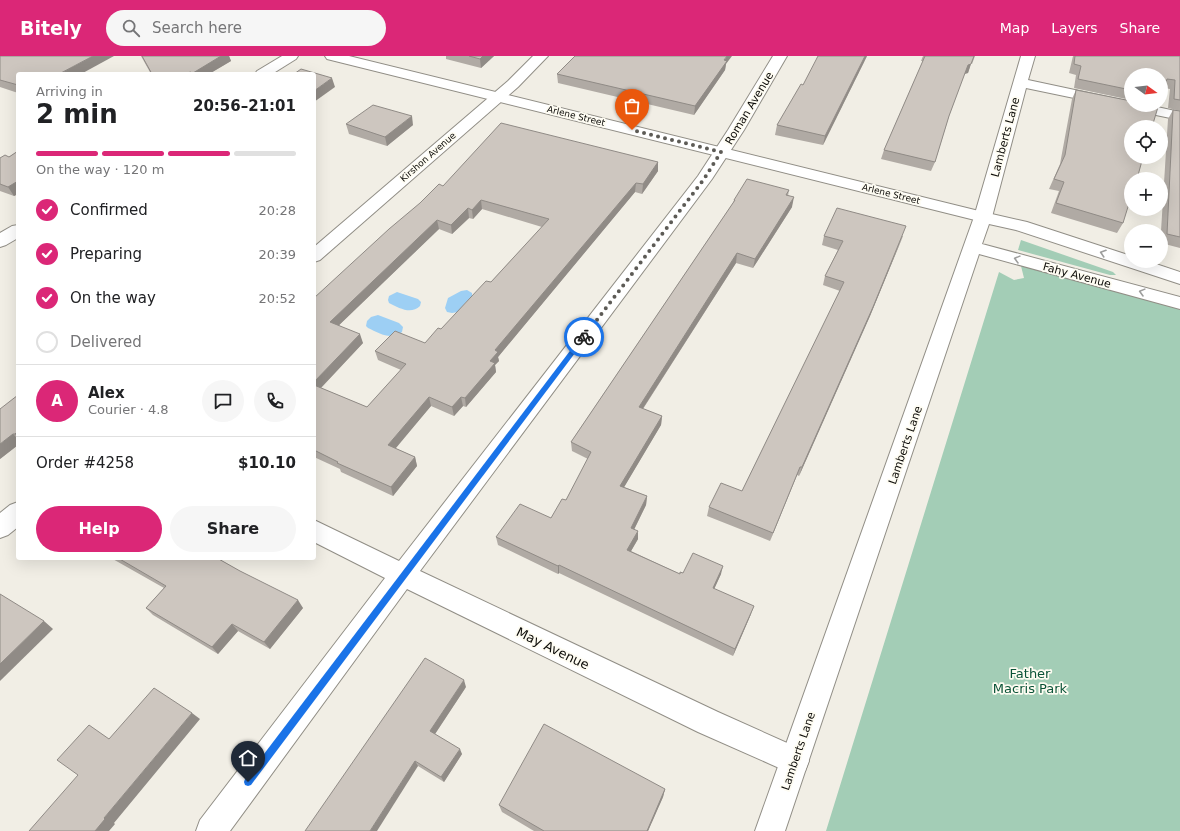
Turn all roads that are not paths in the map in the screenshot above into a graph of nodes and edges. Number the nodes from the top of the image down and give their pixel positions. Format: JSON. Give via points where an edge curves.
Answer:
{"nodes":[{"id":1,"x":291,"y":56,"type":"edge"},
{"id":2,"x":332,"y":56,"type":"edge"},
{"id":3,"x":541,"y":56,"type":"edge"},
{"id":4,"x":780,"y":56,"type":"edge"},
{"id":5,"x":1028,"y":56,"type":"edge"},
{"id":6,"x":265,"y":72,"type":"edge"},
{"id":7,"x":1020,"y":83,"type":"junction"},
{"id":8,"x":498,"y":97,"type":"junction"},
{"id":9,"x":1180,"y":116,"type":"edge"},
{"id":10,"x":721,"y":152,"type":"junction"},
{"id":11,"x":983,"y":217,"type":"junction"},
{"id":12,"x":16,"y":231,"type":"edge"},
{"id":13,"x":0,"y":241,"type":"edge"},
{"id":14,"x":973,"y":247,"type":"junction"},
{"id":15,"x":316,"y":254,"type":"edge"},
{"id":16,"x":1180,"y":278,"type":"edge"},
{"id":17,"x":1180,"y":303,"type":"edge"},
{"id":18,"x":16,"y":514,"type":"edge"},
{"id":19,"x":0,"y":528,"type":"edge"},
{"id":20,"x":316,"y":531,"type":"edge"},
{"id":21,"x":403,"y":575,"type":"junction"},
{"id":22,"x":795,"y":761,"type":"junction"},
{"id":23,"x":211,"y":831,"type":"edge"},
{"id":24,"x":770,"y":831,"type":"edge"}],
"edges":[{"from":1,"to":6,"type":"street"},
{"from":2,"to":8,"type":"street","name":"Arlene Street"},
{"from":3,"to":8,"type":"street","name":"Kirshon Avenue"},
{"from":4,"to":10,"type":"street","name":"Roman Avenue"},
{"from":5,"to":7,"type":"street","name":"Lamberts Lane"},
{"from":7,"to":9,"type":"street"},
{"from":7,"to":11,"type":"street","name":"Lamberts Lane"},
{"from":8,"to":10,"type":"street","name":"Arlene Street"},
{"from":8,"to":15,"type":"street","name":"Kirshon Avenue"},
{"from":10,"to":11,"type":"street","name":"Arlene Street"},
{"from":10,"to":21,"type":"street","name":"Roman Avenue","via":[[704,179]]},
{"from":11,"to":14,"type":"street","name":"Lamberts Lane"},
{"from":16,"to":11,"type":"street","one_way":true,"via":[[1021,226]]},
{"from":12,"to":13,"type":"street"},
{"from":17,"to":14,"type":"street","name":"Fahy Avenue","one_way":true},
{"from":14,"to":22,"type":"street","name":"Lamberts Lane"},
{"from":18,"to":19,"type":"street"},
{"from":20,"to":21,"type":"street","name":"May Avenue"},
{"from":21,"to":22,"type":"street","name":"May Avenue"},
{"from":21,"to":23,"type":"street","name":"Roman Avenue"},
{"from":22,"to":24,"type":"street","name":"Lamberts Lane"}]}
